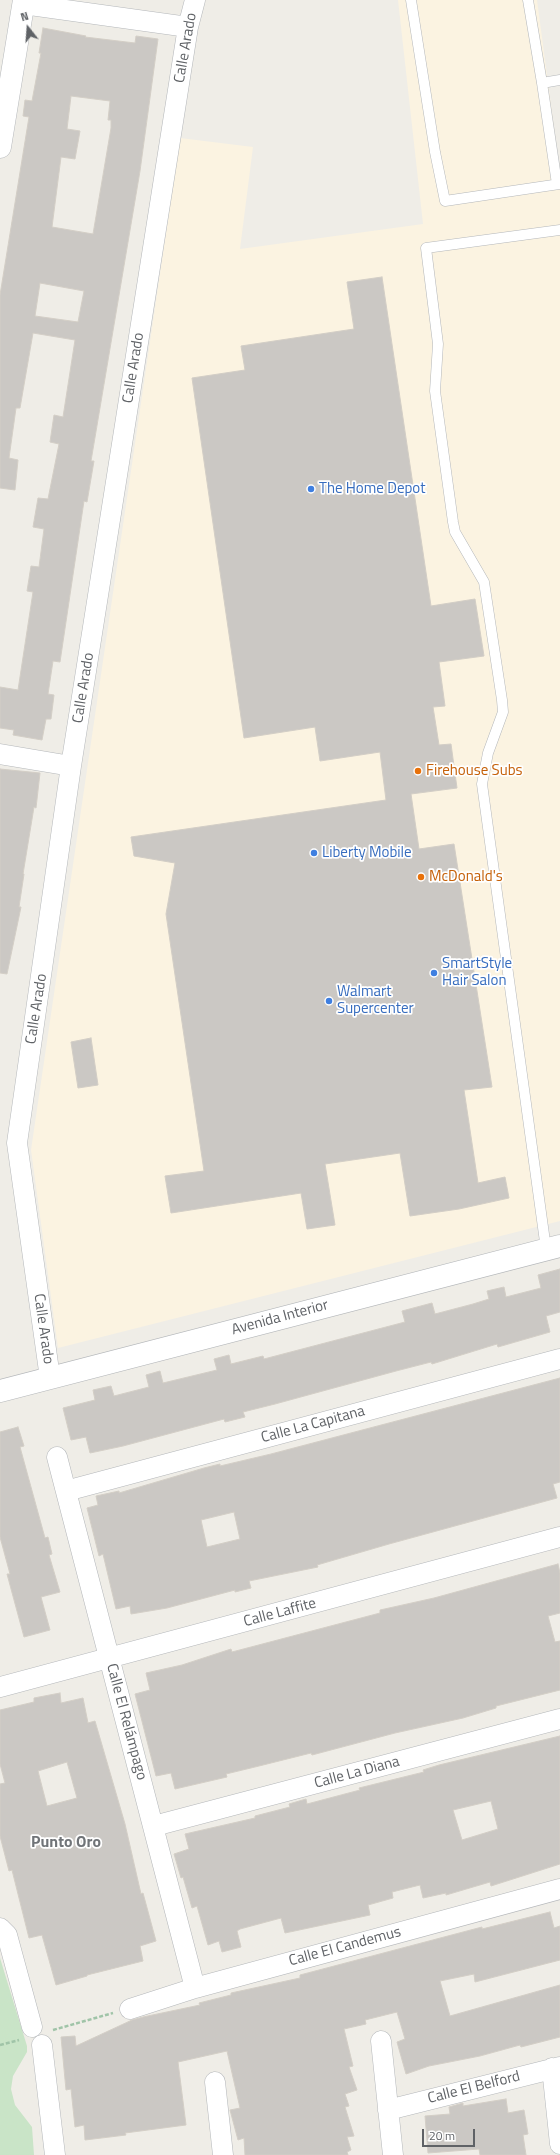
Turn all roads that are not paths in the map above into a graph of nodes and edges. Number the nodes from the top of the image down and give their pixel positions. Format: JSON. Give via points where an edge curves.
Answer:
{"nodes":[{"id":1,"x":195,"y":0,"type":"edge"},
{"id":2,"x":411,"y":0,"type":"edge"},
{"id":3,"x":528,"y":0,"type":"edge"},
{"id":4,"x":24,"y":2,"type":"edge"},
{"id":5,"x":188,"y":27,"type":"junction"},
{"id":6,"x":560,"y":80,"type":"edge"},
{"id":7,"x":542,"y":83,"type":"junction"},
{"id":8,"x":2,"y":116,"type":"edge"},
{"id":9,"x":0,"y":147,"type":"edge"},
{"id":10,"x":558,"y":184,"type":"edge"},
{"id":11,"x":560,"y":230,"type":"edge"},
{"id":12,"x":0,"y":754,"type":"edge"},
{"id":13,"x":71,"y":766,"type":"junction"},
{"id":14,"x":553,"y":1247,"type":"edge"},
{"id":15,"x":560,"y":1359,"type":"edge"},
{"id":16,"x":50,"y":1378,"type":"junction"},
{"id":17,"x":0,"y":1391,"type":"edge"},
{"id":18,"x":57,"y":1457,"type":"dead end"},
{"id":19,"x":66,"y":1491,"type":"junction"},
{"id":20,"x":560,"y":1537,"type":"edge"},
{"id":21,"x":109,"y":1659,"type":"junction"},
{"id":22,"x":0,"y":1687,"type":"edge"},
{"id":23,"x":560,"y":1719,"type":"edge"},
{"id":24,"x":154,"y":1826,"type":"junction"},
{"id":25,"x":560,"y":1889,"type":"edge"},
{"id":26,"x":0,"y":1928,"type":"edge"},
{"id":27,"x":195,"y":1988,"type":"junction"},
{"id":28,"x":130,"y":2009,"type":"road end"},
{"id":29,"x":27,"y":2033,"type":"road end"},
{"id":30,"x":47,"y":2038,"type":"road end"},
{"id":31,"x":381,"y":2041,"type":"dead end"},
{"id":32,"x":556,"y":2068,"type":"edge"},
{"id":33,"x":215,"y":2082,"type":"dead end"},
{"id":34,"x":388,"y":2110,"type":"junction"},
{"id":35,"x":560,"y":2144,"type":"edge"},
{"id":36,"x":218,"y":2154,"type":"edge"},
{"id":37,"x":55,"y":2155,"type":"edge"},
{"id":38,"x":393,"y":2155,"type":"edge"}],
"edges":[{"from":1,"to":5,"type":"street","name":"Calle Arado"},
{"from":2,"to":10,"type":"lane","via":[[445,201]]},
{"from":3,"to":7,"type":"lane"},
{"from":4,"to":5,"type":"street"},
{"from":4,"to":8,"type":"street"},
{"from":5,"to":13,"type":"street","name":"Calle Arado"},
{"from":6,"to":7,"type":"lane"},
{"from":7,"to":10,"type":"lane"},
{"from":8,"to":9,"type":"street"},
{"from":11,"to":14,"type":"lane","via":[[426,248],[438,344],[435,391],[453,522],[484,582],[502,700],[503,712],[488,753],[482,784]]},
{"from":12,"to":13,"type":"street"},
{"from":13,"to":16,"type":"street","name":"Calle Arado","via":[[17,1143]]},
{"from":14,"to":16,"type":"street","name":"Avenida Interior"},
{"from":15,"to":19,"type":"street","name":"Calle La Capitana"},
{"from":16,"to":17,"type":"street","name":"Avenida Interior"},
{"from":18,"to":19,"type":"street","name":"Calle El Relámpago"},
{"from":19,"to":21,"type":"street","name":"Calle El Relámpago"},
{"from":20,"to":21,"type":"street","name":"Calle Laffite"},
{"from":21,"to":22,"type":"street","name":"Calle Laffite"},
{"from":21,"to":24,"type":"street","name":"Calle El Relámpago"},
{"from":23,"to":24,"type":"street","name":"Calle La Diana"},
{"from":24,"to":27,"type":"street","name":"Calle El Relámpago"},
{"from":25,"to":27,"type":"street","name":"Calle El Candemus"},
{"from":26,"to":29,"type":"street","via":[[7,1934]]},
{"from":27,"to":28,"type":"street","name":"Calle El Candemus"},
{"from":30,"to":37,"type":"street"},
{"from":31,"to":34,"type":"street"},
{"from":32,"to":34,"type":"street","name":"Calle El Belford"},
{"from":32,"to":35,"type":"street"},
{"from":33,"to":36,"type":"street"},
{"from":34,"to":38,"type":"street"}]}
